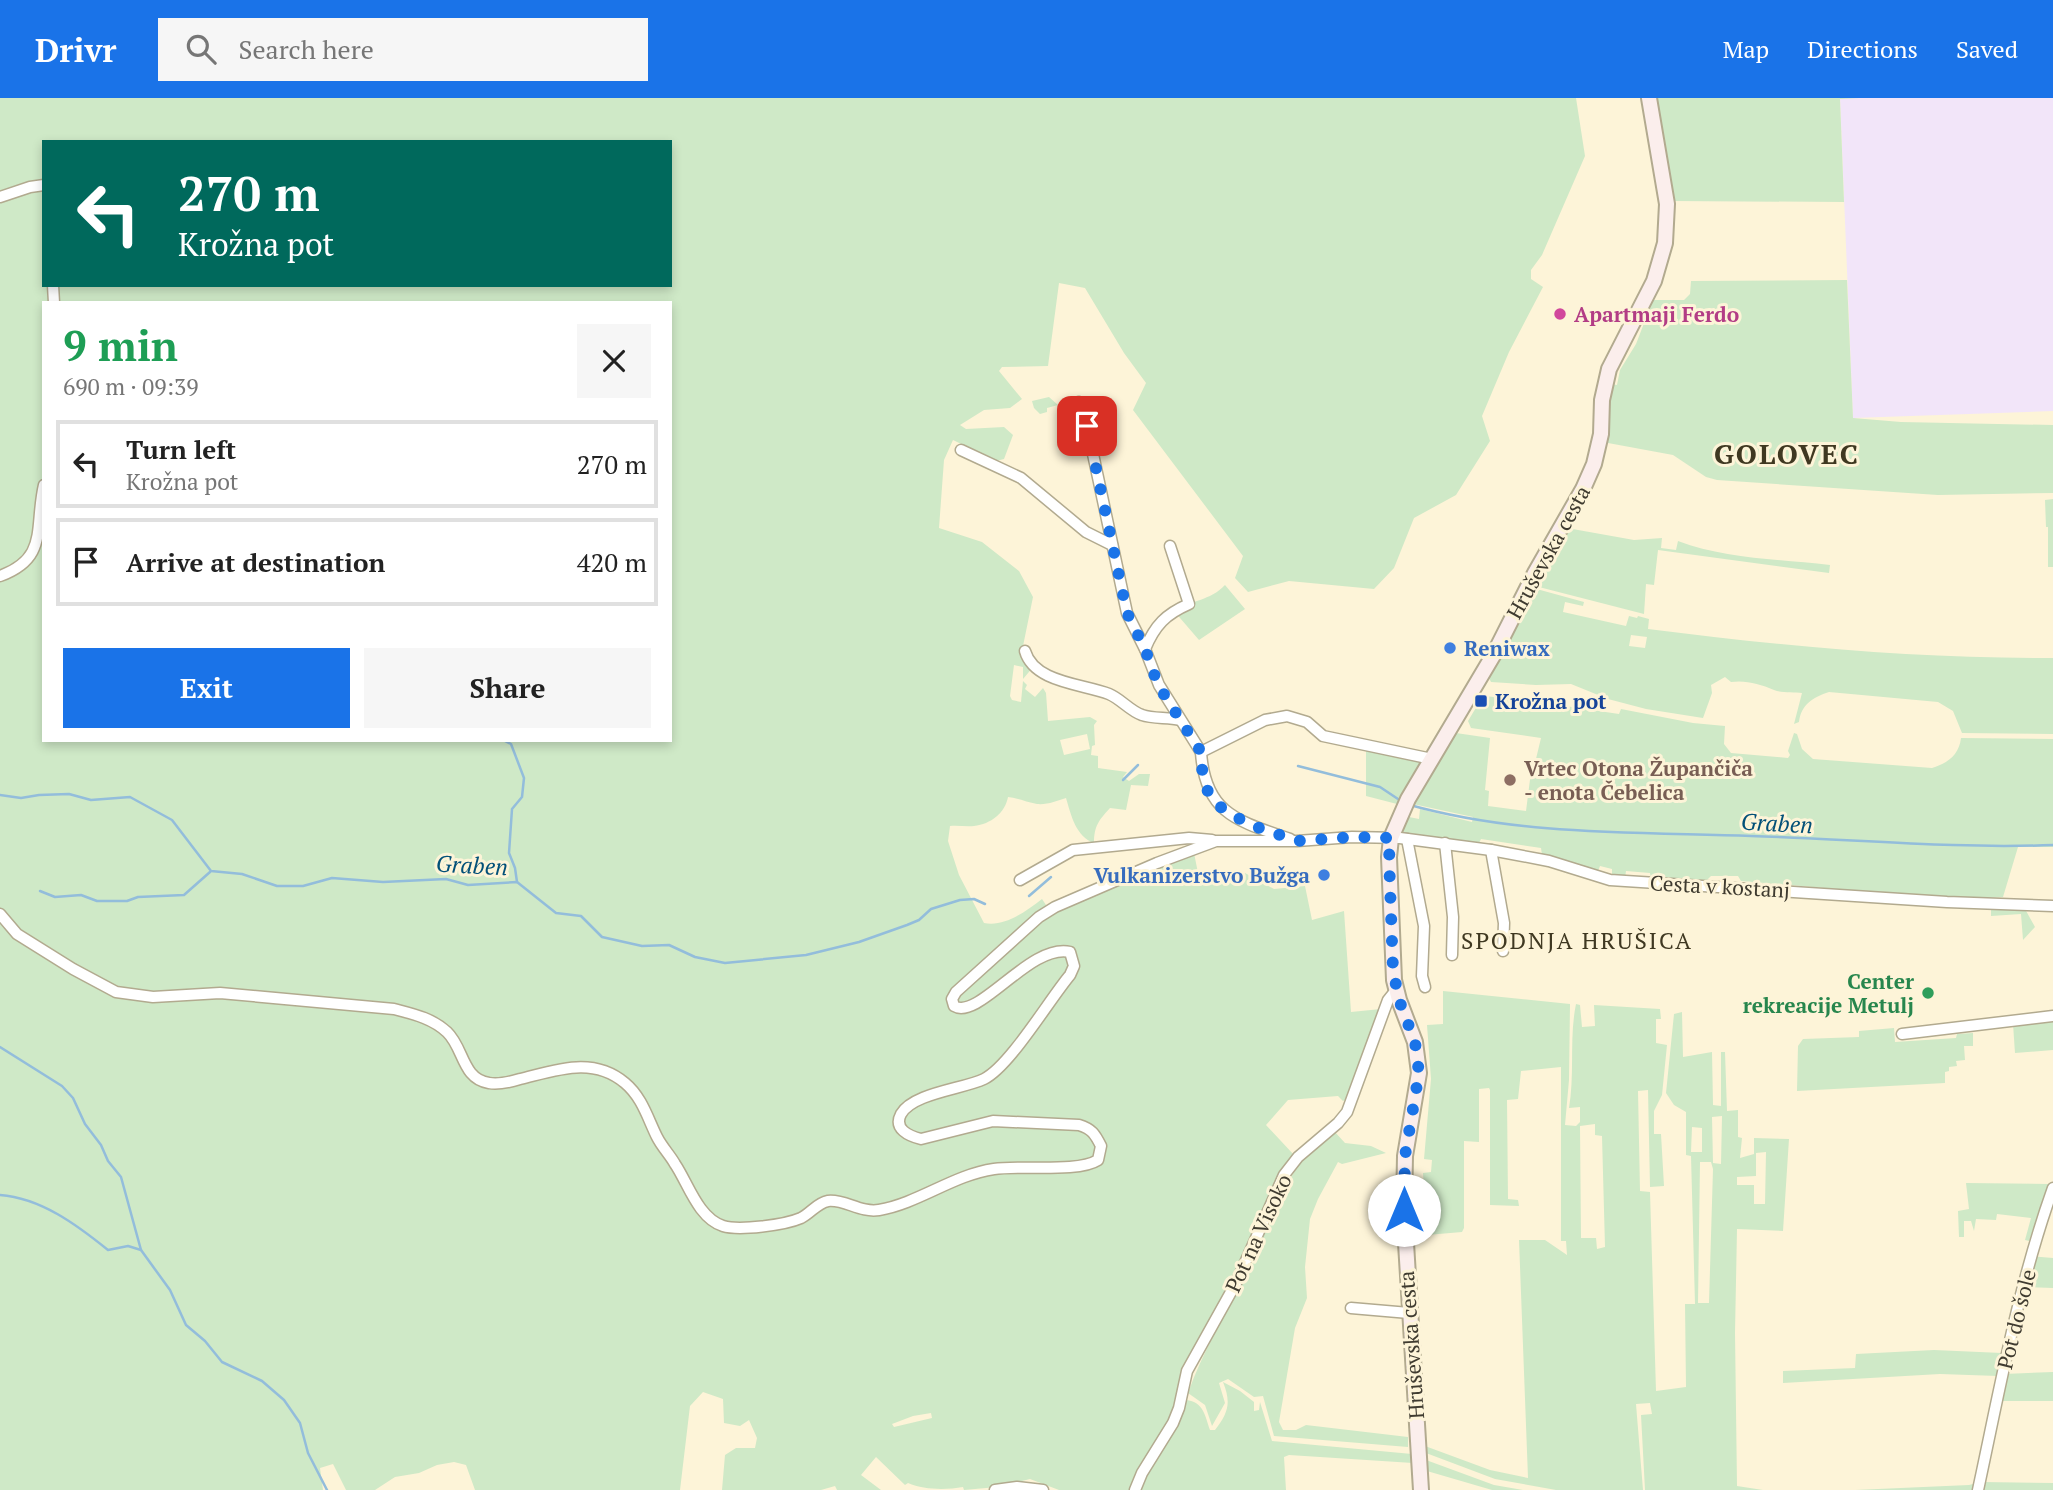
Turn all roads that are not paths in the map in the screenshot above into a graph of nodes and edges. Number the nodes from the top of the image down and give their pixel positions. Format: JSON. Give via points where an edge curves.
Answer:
{"nodes":[{"id":1,"x":1649,"y":98,"type":"edge"},
{"id":2,"x":42,"y":186,"type":"edge"},
{"id":3,"x":0,"y":197,"type":"edge"},
{"id":4,"x":1079,"y":402,"type":"dead end"},
{"id":5,"x":961,"y":450,"type":"dead end"},
{"id":6,"x":42,"y":497,"type":"edge"},
{"id":7,"x":1112,"y":545,"type":"junction"},
{"id":8,"x":1170,"y":546,"type":"dead end"},
{"id":9,"x":0,"y":576,"type":"edge"},
{"id":10,"x":1145,"y":649,"type":"junction"},
{"id":11,"x":1025,"y":651,"type":"dead end"},
{"id":12,"x":1180,"y":720,"type":"junction"},
{"id":13,"x":1201,"y":752,"type":"junction"},
{"id":14,"x":1432,"y":759,"type":"junction"},
{"id":15,"x":1391,"y":838,"type":"junction"},
{"id":16,"x":1407,"y":839,"type":"junction"},
{"id":17,"x":1216,"y":841,"type":"junction"},
{"id":18,"x":1297,"y":841,"type":"junction"},
{"id":19,"x":1445,"y":843,"type":"junction"},
{"id":20,"x":1491,"y":850,"type":"junction"},
{"id":21,"x":1020,"y":880,"type":"dead end"},
{"id":22,"x":2053,"y":906,"type":"edge"},
{"id":23,"x":0,"y":914,"type":"edge"},
{"id":24,"x":1503,"y":951,"type":"dead end"},
{"id":25,"x":1452,"y":955,"type":"dead end"},
{"id":26,"x":1425,"y":987,"type":"dead end"},
{"id":27,"x":1396,"y":990,"type":"junction"},
{"id":28,"x":2053,"y":1016,"type":"edge"},
{"id":29,"x":1902,"y":1034,"type":"dead end"},
{"id":30,"x":2053,"y":1188,"type":"edge"},
{"id":31,"x":1352,"y":1308,"type":"dead end"},
{"id":32,"x":1409,"y":1313,"type":"junction"},
{"id":33,"x":995,"y":1490,"type":"edge"},
{"id":34,"x":1043,"y":1490,"type":"edge"},
{"id":35,"x":1135,"y":1490,"type":"edge"},
{"id":36,"x":1421,"y":1490,"type":"edge"},
{"id":37,"x":1978,"y":1490,"type":"edge"}],
"edges":[{"from":1,"to":14,"type":"street","name":"Hruševska cesta","via":[[1667,204],[1660,264],[1609,369],[1599,444],[1587,481]]},
{"from":2,"to":3,"type":"street"},
{"from":4,"to":7,"type":"street"},
{"from":5,"to":7,"type":"street","via":[[1021,478],[1086,532]]},
{"from":6,"to":9,"type":"street","via":[[33,553],[24,564]]},
{"from":7,"to":10,"type":"street","via":[[1127,613]]},
{"from":8,"to":10,"type":"street","via":[[1189,604],[1159,622]]},
{"from":10,"to":12,"type":"street","via":[[1158,685]]},
{"from":11,"to":12,"type":"street","via":[[1028,660],[1042,671],[1068,684],[1112,695],[1140,715]]},
{"from":12,"to":13,"type":"street"},
{"from":13,"to":14,"type":"street","via":[[1265,720],[1287,716],[1307,722],[1323,736]]},
{"from":13,"to":18,"type":"street","via":[[1208,792],[1219,806],[1248,824]]},
{"from":14,"to":15,"type":"street","name":"Hruševska cesta"},
{"from":15,"to":16,"type":"street","name":"Cesta v kostanj"},
{"from":15,"to":18,"type":"street"},
{"from":15,"to":27,"type":"street","name":"Hruševska cesta"},
{"from":16,"to":19,"type":"street","name":"Cesta v kostanj"},
{"from":16,"to":26,"type":"street","via":[[1424,926]]},
{"from":17,"to":18,"type":"street"},
{"from":17,"to":21,"type":"street","via":[[1189,838],[1073,850]]},
{"from":17,"to":23,"type":"street","via":[[1039,917],[957,992],[953,1002],[958,1009],[968,1009],[1013,974],[1055,952],[1070,952],[1074,966],[1070,975],[988,1077],[919,1099],[901,1114],[899,1122],[902,1131],[921,1139],[992,1121],[1079,1125],[1097,1136],[1101,1146],[1098,1160],[1079,1167],[984,1170],[883,1209],[868,1211],[830,1201],[800,1218],[732,1227],[717,1223],[701,1208],[641,1103],[612,1073],[578,1065],[487,1083],[466,1068],[449,1034],[419,1015],[220,993],[153,997],[116,992],[17,934]]},
{"from":19,"to":20,"type":"street","name":"Cesta v kostanj"},
{"from":19,"to":25,"type":"street"},
{"from":20,"to":22,"type":"street","name":"Cesta v kostanj","via":[[1549,861],[1610,880]]},
{"from":20,"to":24,"type":"street","via":[[1504,923]]},
{"from":27,"to":32,"type":"street","name":"Hruševska cesta","via":[[1415,1042],[1419,1073],[1404,1167]]},
{"from":27,"to":35,"type":"street","name":"Pot na Visoko","via":[[1388,1000],[1347,1112],[1284,1175],[1236,1283],[1187,1371],[1173,1423]]},
{"from":28,"to":29,"type":"street"},
{"from":30,"to":37,"type":"street","name":"Pot do šole","via":[[2007,1343]]},
{"from":31,"to":32,"type":"street"},
{"from":32,"to":36,"type":"street","name":"Hruševska cesta"},
{"from":33,"to":34,"type":"street"}]}
